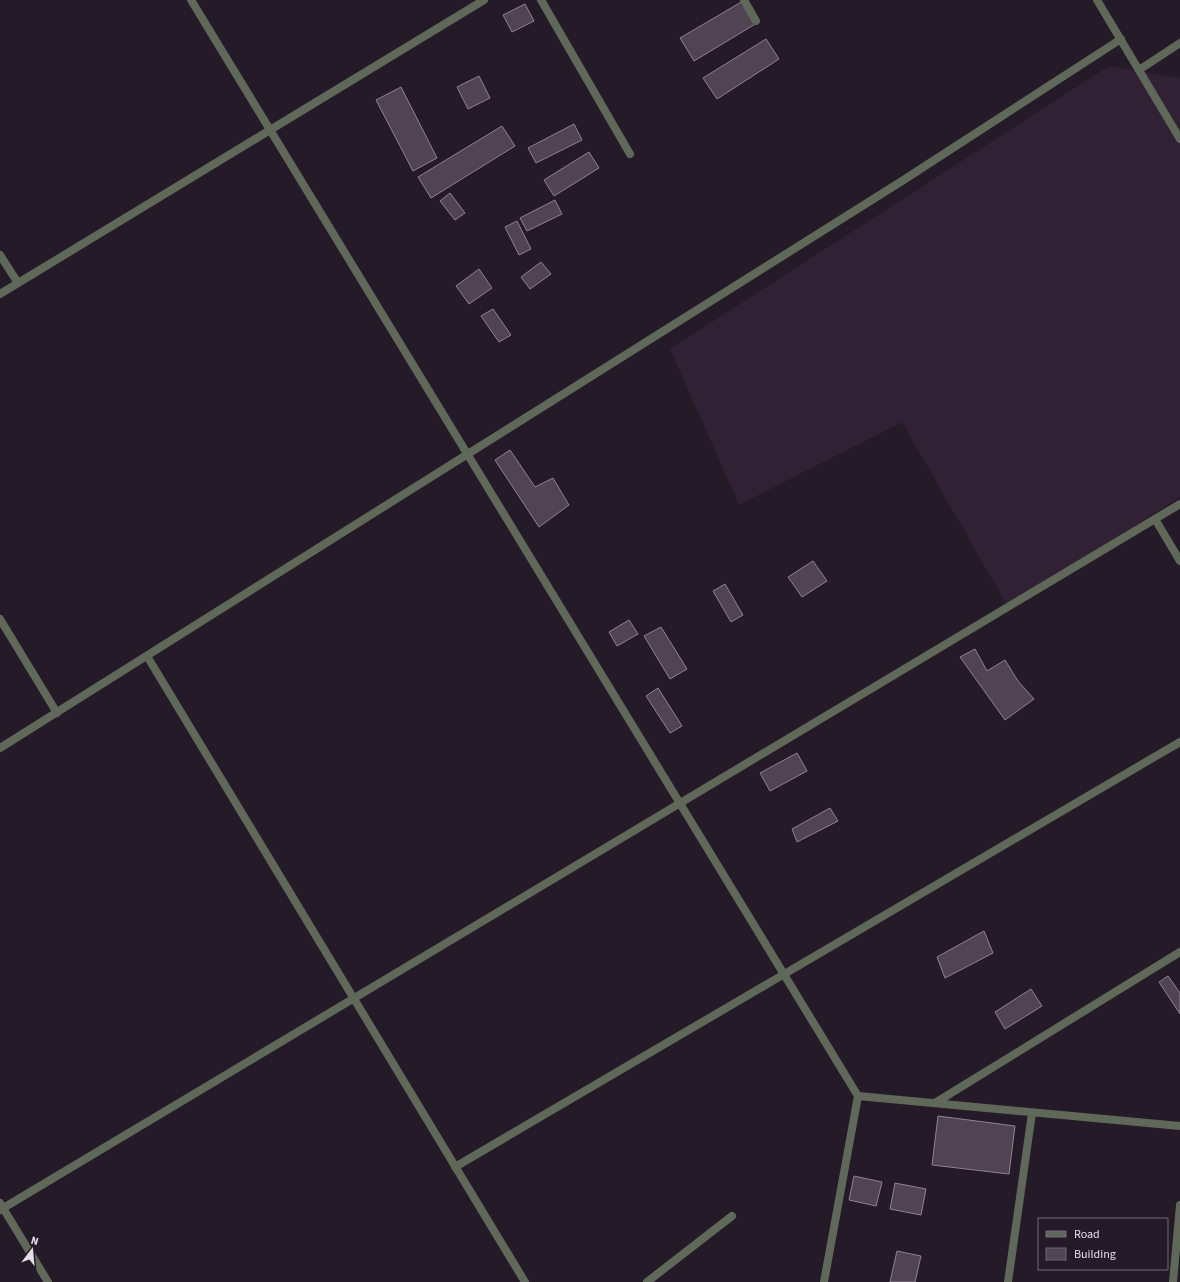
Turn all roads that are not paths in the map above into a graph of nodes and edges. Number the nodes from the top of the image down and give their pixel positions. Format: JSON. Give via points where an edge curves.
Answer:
{"nodes":[{"id":1,"x":191,"y":0,"type":"edge"},
{"id":2,"x":484,"y":0,"type":"edge"},
{"id":3,"x":541,"y":0,"type":"edge"},
{"id":4,"x":744,"y":0,"type":"edge"},
{"id":5,"x":1097,"y":0,"type":"edge"},
{"id":6,"x":756,"y":21,"type":"dead end"},
{"id":7,"x":1121,"y":40,"type":"junction"},
{"id":8,"x":1180,"y":43,"type":"edge"},
{"id":9,"x":1139,"y":70,"type":"junction"},
{"id":10,"x":270,"y":130,"type":"junction"},
{"id":11,"x":1180,"y":139,"type":"edge"},
{"id":12,"x":630,"y":154,"type":"dead end"},
{"id":13,"x":0,"y":255,"type":"edge"},
{"id":14,"x":18,"y":283,"type":"junction"},
{"id":15,"x":0,"y":294,"type":"edge"},
{"id":16,"x":468,"y":454,"type":"junction"},
{"id":17,"x":1180,"y":504,"type":"edge"},
{"id":18,"x":1155,"y":519,"type":"junction"},
{"id":19,"x":1180,"y":561,"type":"edge"},
{"id":20,"x":0,"y":619,"type":"edge"},
{"id":21,"x":147,"y":656,"type":"junction"},
{"id":22,"x":57,"y":713,"type":"junction"},
{"id":23,"x":1180,"y":742,"type":"edge"},
{"id":24,"x":0,"y":748,"type":"edge"},
{"id":25,"x":680,"y":803,"type":"junction"},
{"id":26,"x":1180,"y":952,"type":"edge"},
{"id":27,"x":784,"y":974,"type":"junction"},
{"id":28,"x":354,"y":998,"type":"junction"},
{"id":29,"x":858,"y":1096,"type":"junction"},
{"id":30,"x":935,"y":1103,"type":"junction"},
{"id":31,"x":1032,"y":1113,"type":"junction"},
{"id":32,"x":1180,"y":1126,"type":"edge"},
{"id":33,"x":455,"y":1167,"type":"junction"},
{"id":34,"x":1180,"y":1205,"type":"edge"},
{"id":35,"x":1,"y":1207,"type":"edge"},
{"id":36,"x":732,"y":1216,"type":"dead end"},
{"id":37,"x":48,"y":1282,"type":"edge"},
{"id":38,"x":524,"y":1282,"type":"edge"},
{"id":39,"x":647,"y":1282,"type":"edge"},
{"id":40,"x":824,"y":1282,"type":"edge"},
{"id":41,"x":1008,"y":1282,"type":"edge"},
{"id":42,"x":1173,"y":1282,"type":"edge"}],
"edges":[{"from":1,"to":10,"type":"street"},
{"from":2,"to":10,"type":"street"},
{"from":3,"to":12,"type":"street"},
{"from":4,"to":6,"type":"street"},
{"from":5,"to":7,"type":"street"},
{"from":7,"to":9,"type":"street"},
{"from":7,"to":16,"type":"street"},
{"from":8,"to":9,"type":"street"},
{"from":9,"to":11,"type":"street"},
{"from":10,"to":14,"type":"street"},
{"from":10,"to":16,"type":"street"},
{"from":13,"to":14,"type":"street"},
{"from":14,"to":15,"type":"street"},
{"from":16,"to":21,"type":"street"},
{"from":16,"to":25,"type":"street"},
{"from":17,"to":18,"type":"street"},
{"from":18,"to":19,"type":"street"},
{"from":18,"to":25,"type":"street"},
{"from":20,"to":22,"type":"street"},
{"from":21,"to":22,"type":"street"},
{"from":21,"to":28,"type":"street"},
{"from":22,"to":24,"type":"street"},
{"from":23,"to":27,"type":"street"},
{"from":25,"to":27,"type":"street"},
{"from":25,"to":28,"type":"street"},
{"from":26,"to":30,"type":"street"},
{"from":27,"to":29,"type":"street"},
{"from":27,"to":33,"type":"street"},
{"from":28,"to":33,"type":"street"},
{"from":28,"to":35,"type":"street"},
{"from":29,"to":30,"type":"street"},
{"from":29,"to":40,"type":"street"},
{"from":30,"to":31,"type":"street"},
{"from":31,"to":32,"type":"street"},
{"from":31,"to":41,"type":"street"},
{"from":33,"to":38,"type":"street"},
{"from":34,"to":42,"type":"street"},
{"from":35,"to":37,"type":"street"},
{"from":36,"to":39,"type":"street"}]}
